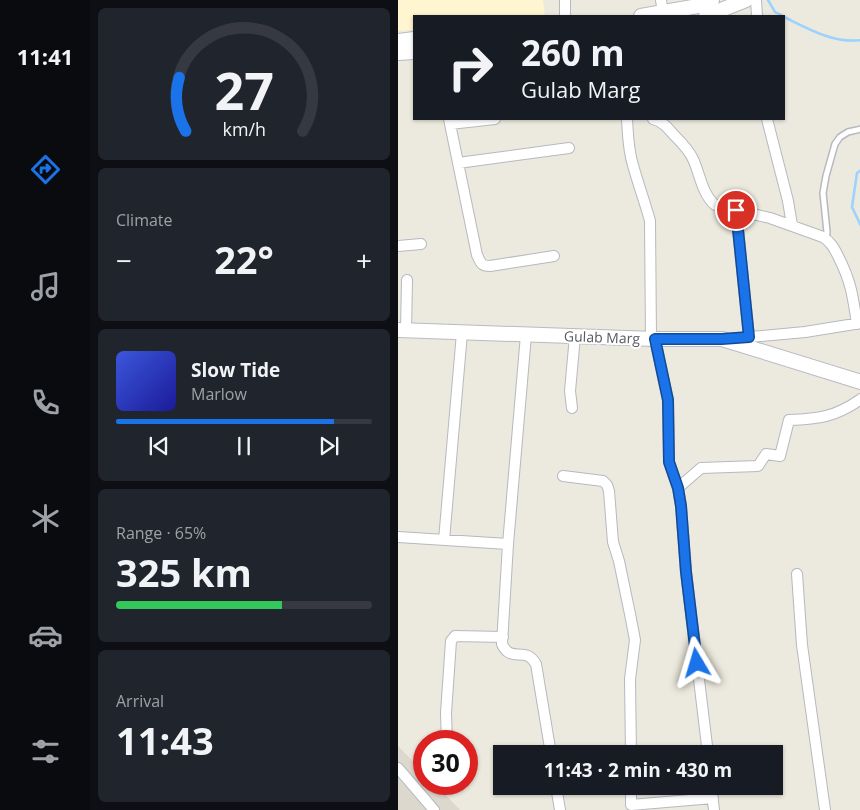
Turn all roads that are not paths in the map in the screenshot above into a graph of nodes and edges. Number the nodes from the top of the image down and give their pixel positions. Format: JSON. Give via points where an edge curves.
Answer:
{"nodes":[{"id":1,"x":565,"y":0,"type":"edge"},
{"id":2,"x":712,"y":0,"type":"edge"},
{"id":3,"x":746,"y":0,"type":"edge"},
{"id":4,"x":756,"y":0,"type":"edge"},
{"id":5,"x":662,"y":6,"type":"edge"},
{"id":6,"x":565,"y":15,"type":"edge"},
{"id":7,"x":643,"y":15,"type":"edge"},
{"id":8,"x":708,"y":15,"type":"edge"},
{"id":9,"x":757,"y":15,"type":"edge"},
{"id":10,"x":413,"y":39,"type":"edge"},
{"id":11,"x":398,"y":40,"type":"edge"},
{"id":12,"x":413,"y":52,"type":"edge"},
{"id":13,"x":398,"y":53,"type":"edge"},
{"id":14,"x":480,"y":120,"type":"edge"},
{"id":15,"x":627,"y":120,"type":"edge"},
{"id":16,"x":658,"y":120,"type":"edge"},
{"id":17,"x":767,"y":120,"type":"edge"},
{"id":18,"x":449,"y":122,"type":"edge"},
{"id":19,"x":860,"y":129,"type":"edge"},
{"id":20,"x":569,"y":148,"type":"dead end"},
{"id":21,"x":458,"y":163,"type":"junction"},
{"id":22,"x":736,"y":210,"type":"junction"},
{"id":23,"x":792,"y":225,"type":"junction"},
{"id":24,"x":826,"y":238,"type":"junction"},
{"id":25,"x":421,"y":244,"type":"dead end"},
{"id":26,"x":398,"y":246,"type":"edge"},
{"id":27,"x":554,"y":256,"type":"dead end"},
{"id":28,"x":407,"y":280,"type":"dead end"},
{"id":29,"x":859,"y":324,"type":"edge"},
{"id":30,"x":402,"y":331,"type":"edge"},
{"id":31,"x":462,"y":333,"type":"junction"},
{"id":32,"x":526,"y":335,"type":"junction"},
{"id":33,"x":575,"y":336,"type":"junction"},
{"id":34,"x":749,"y":337,"type":"junction"},
{"id":35,"x":653,"y":339,"type":"junction"},
{"id":36,"x":722,"y":339,"type":"junction"},
{"id":37,"x":860,"y":382,"type":"edge"},
{"id":38,"x":860,"y":400,"type":"edge"},
{"id":39,"x":572,"y":408,"type":"dead end"},
{"id":40,"x":563,"y":476,"type":"dead end"},
{"id":41,"x":678,"y":488,"type":"junction"},
{"id":42,"x":398,"y":537,"type":"edge"},
{"id":43,"x":444,"y":540,"type":"junction"},
{"id":44,"x":508,"y":544,"type":"junction"},
{"id":45,"x":797,"y":574,"type":"dead end"},
{"id":46,"x":503,"y":637,"type":"junction"},
{"id":47,"x":447,"y":730,"type":"edge"},
{"id":48,"x":550,"y":745,"type":"edge"},
{"id":49,"x":631,"y":745,"type":"edge"},
{"id":50,"x":707,"y":745,"type":"edge"},
{"id":51,"x":398,"y":768,"type":"edge"},
{"id":52,"x":558,"y":795,"type":"edge"},
{"id":53,"x":631,"y":795,"type":"edge"},
{"id":54,"x":713,"y":795,"type":"edge"},
{"id":55,"x":713,"y":798,"type":"junction"},
{"id":56,"x":672,"y":806,"type":"edge"},
{"id":57,"x":632,"y":808,"type":"edge"},
{"id":58,"x":434,"y":810,"type":"edge"},
{"id":59,"x":560,"y":810,"type":"edge"},
{"id":60,"x":714,"y":810,"type":"edge"},
{"id":61,"x":825,"y":810,"type":"edge"}],
"edges":[{"from":1,"to":6,"type":"street"},
{"from":2,"to":5,"type":"street","via":[[698,6]]},
{"from":3,"to":8,"type":"street"},
{"from":4,"to":9,"type":"street"},
{"from":5,"to":7,"type":"street"},
{"from":10,"to":11,"type":"street"},
{"from":12,"to":13,"type":"street"},
{"from":14,"to":18,"type":"street"},
{"from":15,"to":35,"type":"street","via":[[632,164],[650,221]]},
{"from":16,"to":22,"type":"street","via":[[693,158],[714,205]]},
{"from":17,"to":23,"type":"street"},
{"from":18,"to":21,"type":"street"},
{"from":19,"to":24,"type":"lane","via":[[848,132],[835,144],[823,194]]},
{"from":20,"to":21,"type":"street"},
{"from":21,"to":27,"type":"street","via":[[481,263],[490,266]]},
{"from":22,"to":23,"type":"street"},
{"from":22,"to":34,"type":"street"},
{"from":23,"to":24,"type":"street"},
{"from":24,"to":29,"type":"street","via":[[849,281]]},
{"from":25,"to":26,"type":"street"},
{"from":28,"to":30,"type":"street"},
{"from":29,"to":34,"type":"street"},
{"from":30,"to":31,"type":"street","name":"Gulab Marg"},
{"from":31,"to":32,"type":"street","name":"Gulab Marg"},
{"from":31,"to":43,"type":"street"},
{"from":32,"to":33,"type":"street","name":"Gulab Marg"},
{"from":32,"to":44,"type":"street"},
{"from":33,"to":35,"type":"street","name":"Gulab Marg"},
{"from":33,"to":39,"type":"street","via":[[570,392]]},
{"from":34,"to":36,"type":"street"},
{"from":35,"to":36,"type":"street","name":"Gulab Marg"},
{"from":35,"to":41,"type":"street","via":[[668,400],[669,462]]},
{"from":36,"to":37,"type":"street","name":"Gulab Marg"},
{"from":38,"to":41,"type":"street","via":[[830,416],[789,420],[780,456],[766,454],[758,466],[701,468]]},
{"from":40,"to":49,"type":"street","via":[[603,481],[609,491],[614,542],[635,640],[630,679]]},
{"from":41,"to":50,"type":"street"},
{"from":42,"to":43,"type":"street"},
{"from":43,"to":44,"type":"street"},
{"from":44,"to":46,"type":"street"},
{"from":45,"to":61,"type":"street","via":[[802,645]]},
{"from":46,"to":47,"type":"street","via":[[455,636],[450,641]]},
{"from":46,"to":48,"type":"street","via":[[505,650],[511,654],[528,655],[536,664]]},
{"from":51,"to":58,"type":"street"},
{"from":52,"to":59,"type":"street"},
{"from":53,"to":57,"type":"street"},
{"from":54,"to":55,"type":"street"},
{"from":55,"to":56,"type":"street"},
{"from":55,"to":60,"type":"street"},
{"from":56,"to":57,"type":"street"}]}
